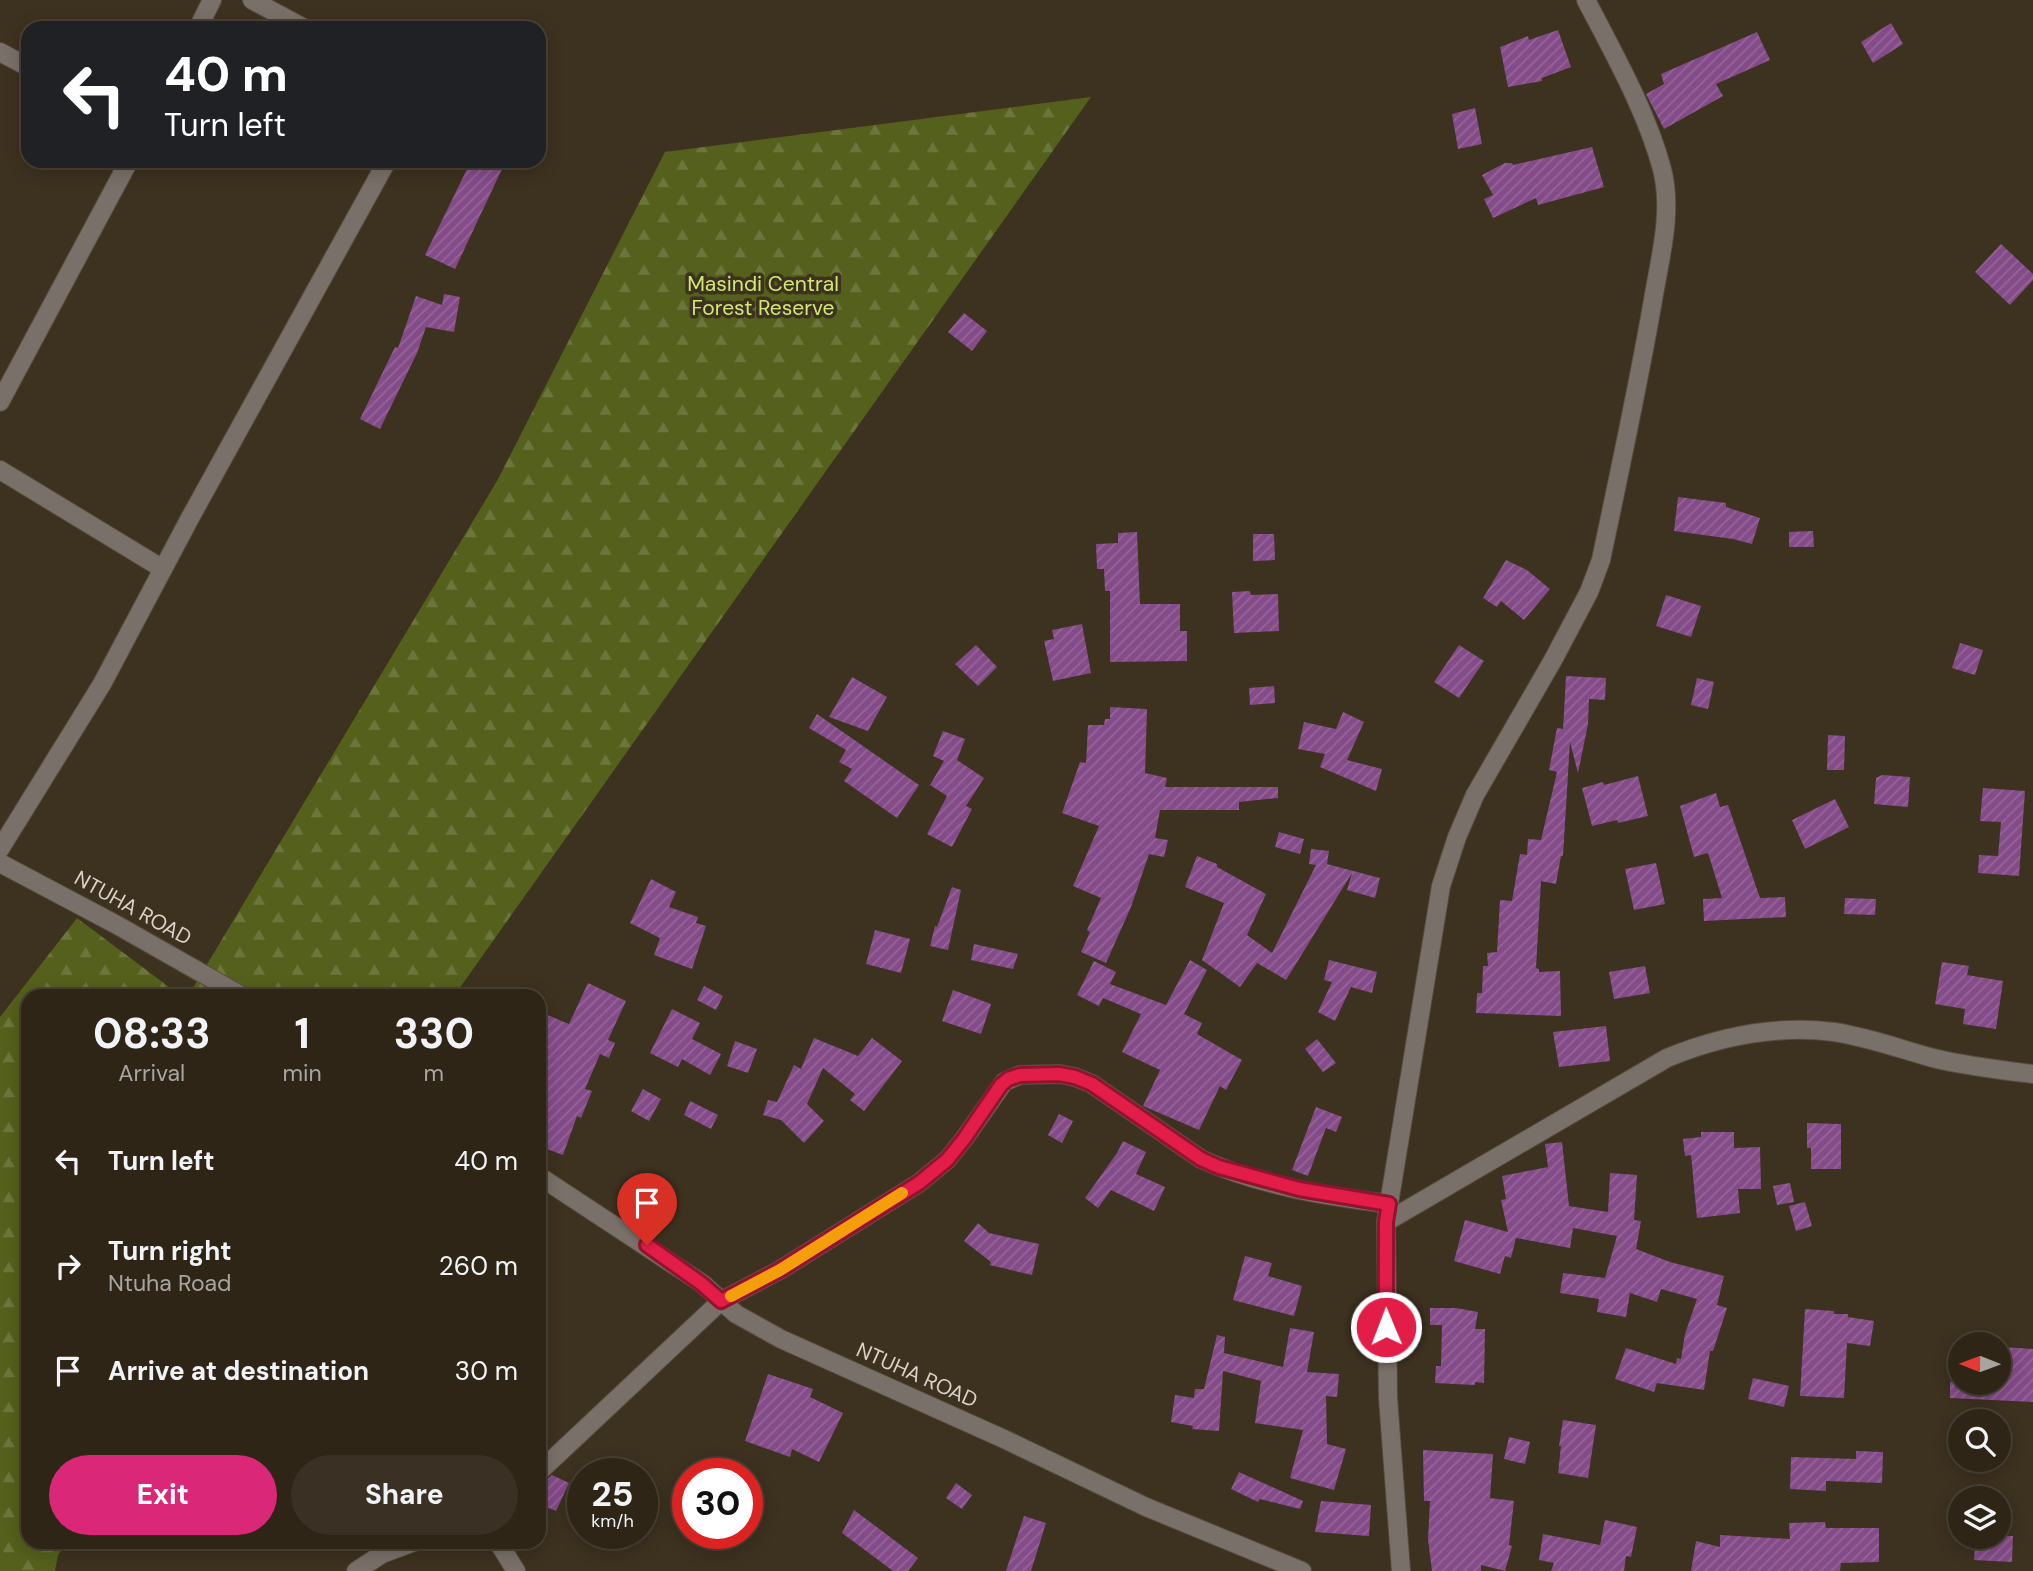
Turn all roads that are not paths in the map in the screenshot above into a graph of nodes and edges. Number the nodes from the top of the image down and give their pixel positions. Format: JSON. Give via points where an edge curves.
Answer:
{"nodes":[{"id":1,"x":212,"y":0,"type":"edge"},
{"id":2,"x":253,"y":0,"type":"edge"},
{"id":3,"x":1586,"y":0,"type":"edge"},
{"id":4,"x":202,"y":21,"type":"edge"},
{"id":5,"x":291,"y":21,"type":"edge"},
{"id":6,"x":0,"y":52,"type":"edge"},
{"id":7,"x":21,"y":63,"type":"edge"},
{"id":8,"x":125,"y":168,"type":"edge"},
{"id":9,"x":383,"y":168,"type":"edge"},
{"id":10,"x":0,"y":402,"type":"edge"},
{"id":11,"x":0,"y":470,"type":"edge"},
{"id":12,"x":163,"y":569,"type":"junction"},
{"id":13,"x":0,"y":849,"type":"edge"},
{"id":14,"x":0,"y":863,"type":"edge"},
{"id":15,"x":230,"y":989,"type":"edge"},
{"id":16,"x":2033,"y":1074,"type":"edge"},
{"id":17,"x":546,"y":1180,"type":"edge"},
{"id":18,"x":1388,"y":1213,"type":"junction"},
{"id":19,"x":721,"y":1301,"type":"junction"},
{"id":20,"x":546,"y":1465,"type":"edge"},
{"id":21,"x":395,"y":1549,"type":"edge"},
{"id":22,"x":502,"y":1549,"type":"edge"},
{"id":23,"x":356,"y":1571,"type":"edge"},
{"id":24,"x":516,"y":1571,"type":"edge"},
{"id":25,"x":1302,"y":1571,"type":"edge"},
{"id":26,"x":1401,"y":1571,"type":"edge"}],
"edges":[{"from":1,"to":4,"type":"street"},
{"from":2,"to":5,"type":"street"},
{"from":3,"to":18,"type":"street","via":[[1636,99],[1662,169],[1667,201],[1646,344],[1601,560],[1589,592],[1475,795],[1441,886]]},
{"from":6,"to":7,"type":"street"},
{"from":8,"to":10,"type":"street"},
{"from":9,"to":12,"type":"street"},
{"from":11,"to":12,"type":"street"},
{"from":12,"to":13,"type":"street","via":[[102,684]]},
{"from":14,"to":15,"type":"street","name":"NTUHA ROAD"},
{"from":16,"to":18,"type":"street","via":[[1934,1058],[1834,1032],[1731,1037],[1667,1058]]},
{"from":17,"to":19,"type":"street","name":"NTUHA ROAD","via":[[647,1245]]},
{"from":18,"to":19,"type":"street","via":[[1219,1167],[1075,1077],[1020,1075],[1001,1085],[947,1160],[919,1183],[780,1270]]},
{"from":18,"to":26,"type":"street","via":[[1388,1398]]},
{"from":19,"to":20,"type":"street"},
{"from":19,"to":25,"type":"street","name":"NTUHA ROAD","via":[[781,1339],[1146,1507]]},
{"from":21,"to":23,"type":"street"},
{"from":22,"to":24,"type":"street"}]}
